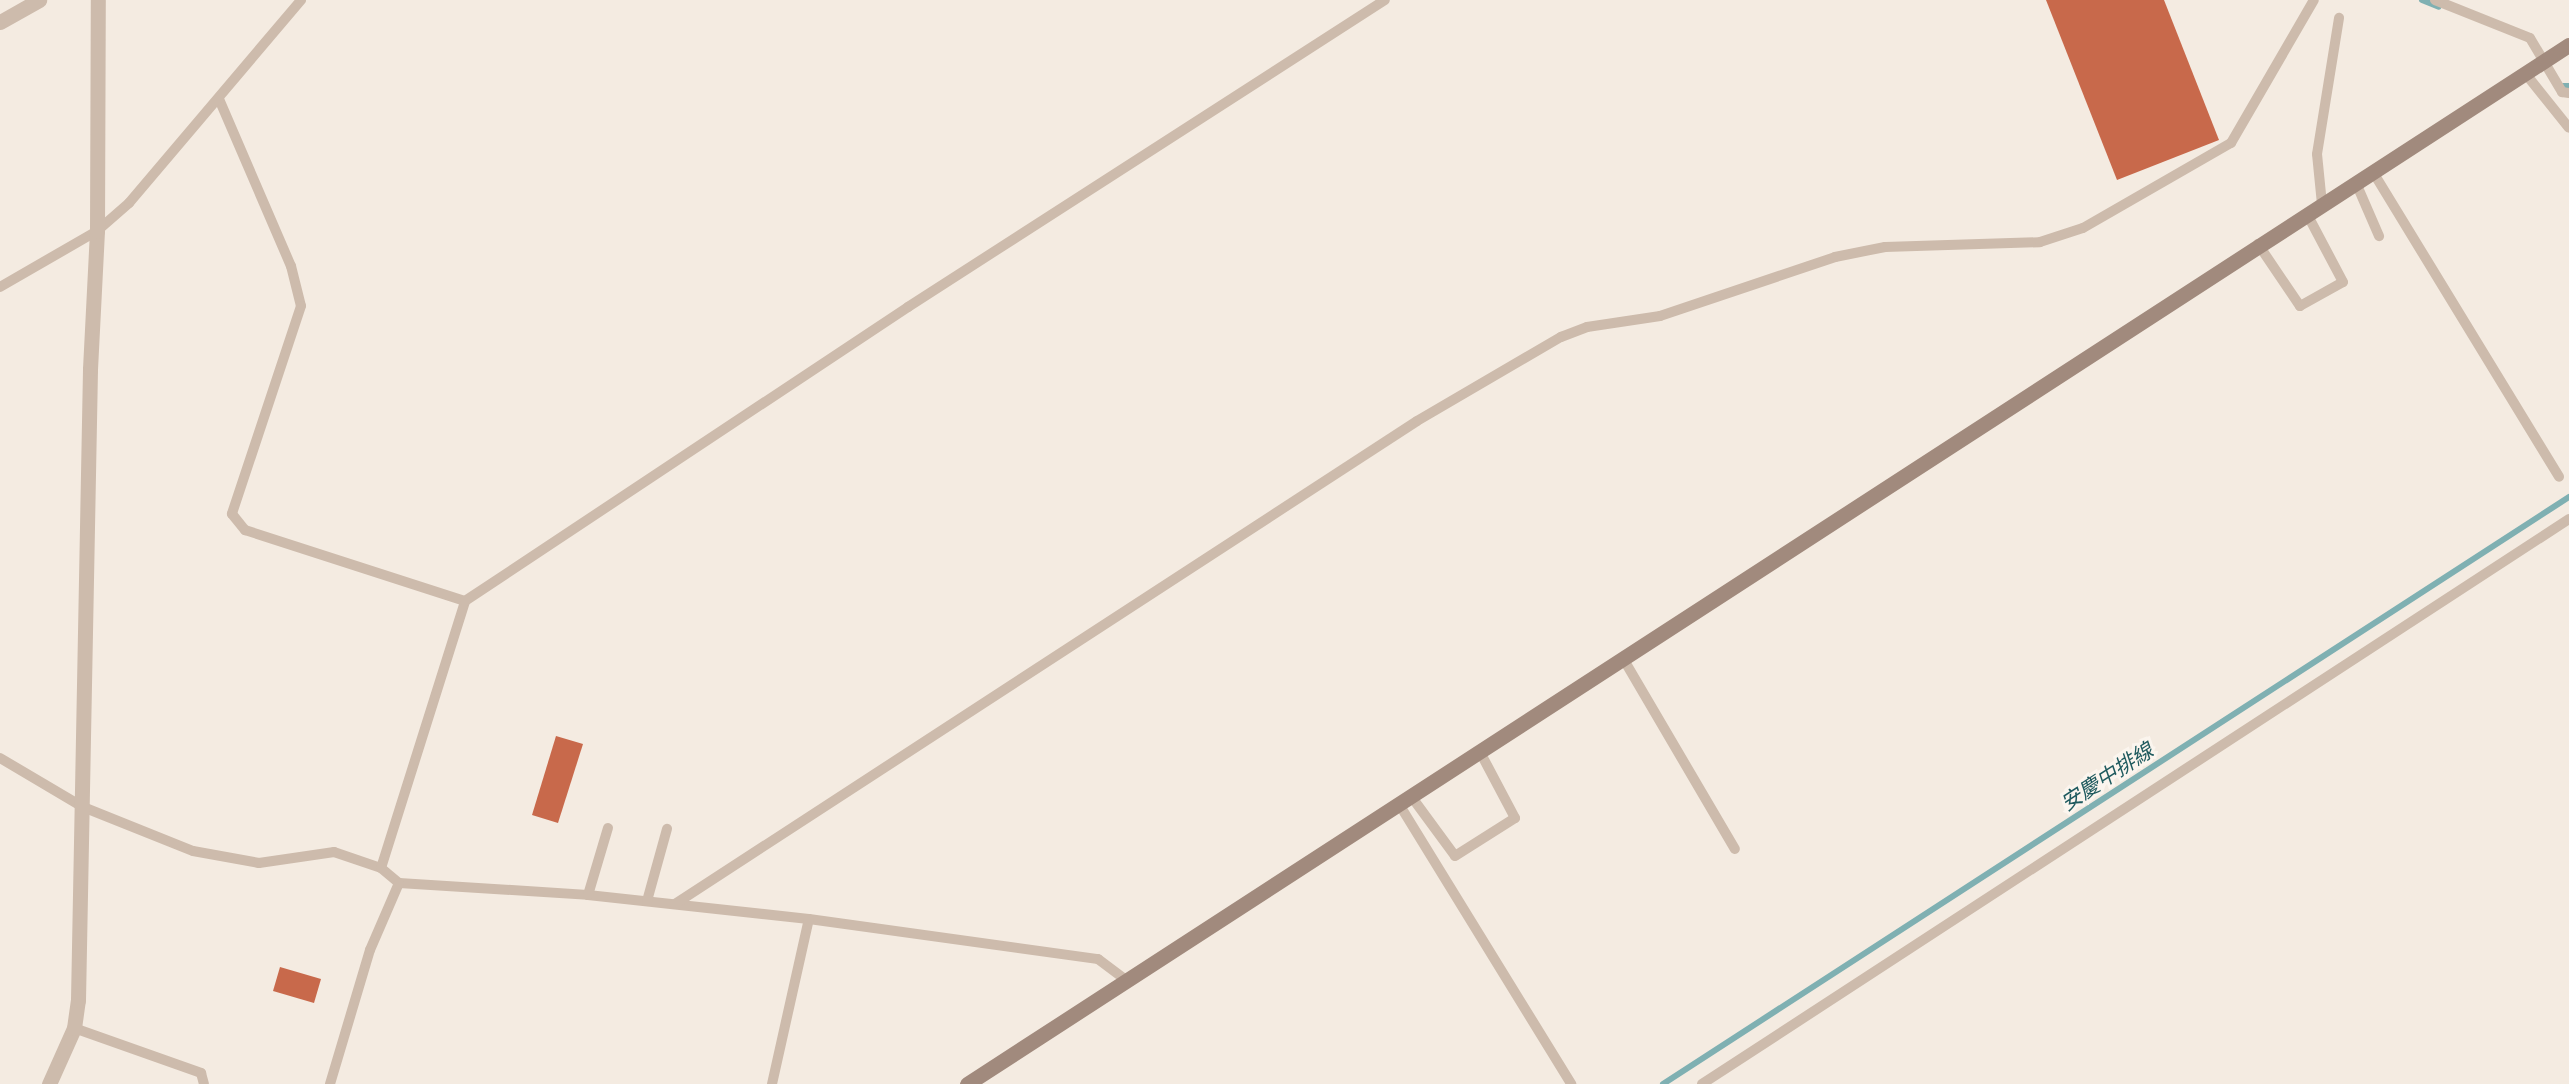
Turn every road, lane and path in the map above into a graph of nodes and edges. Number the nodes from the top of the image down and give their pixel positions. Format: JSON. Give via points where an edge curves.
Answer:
{"nodes":[{"id":1,"x":39,"y":0,"type":"edge"},
{"id":2,"x":98,"y":0,"type":"edge"},
{"id":3,"x":301,"y":0,"type":"edge"},
{"id":4,"x":1384,"y":0,"type":"edge"},
{"id":5,"x":2314,"y":0,"type":"edge"},
{"id":6,"x":2435,"y":0,"type":"edge"},
{"id":7,"x":2340,"y":18,"type":"dead end"},
{"id":8,"x":0,"y":22,"type":"edge"},
{"id":9,"x":2569,"y":45,"type":"edge"},
{"id":10,"x":2542,"y":62,"type":"junction"},
{"id":11,"x":2525,"y":73,"type":"junction"},
{"id":12,"x":2569,"y":93,"type":"edge"},
{"id":13,"x":219,"y":99,"type":"junction"},
{"id":14,"x":2569,"y":128,"type":"edge"},
{"id":15,"x":2373,"y":172,"type":"junction"},
{"id":16,"x":2356,"y":183,"type":"junction"},
{"id":17,"x":2322,"y":204,"type":"junction"},
{"id":18,"x":2307,"y":214,"type":"junction"},
{"id":19,"x":97,"y":231,"type":"junction"},
{"id":20,"x":2379,"y":236,"type":"dead end"},
{"id":21,"x":2258,"y":244,"type":"junction"},
{"id":22,"x":0,"y":287,"type":"edge"},
{"id":23,"x":2559,"y":477,"type":"dead end"},
{"id":24,"x":2569,"y":519,"type":"edge"},
{"id":25,"x":465,"y":601,"type":"junction"},
{"id":26,"x":1624,"y":660,"type":"junction"},
{"id":27,"x":1480,"y":752,"type":"junction"},
{"id":28,"x":0,"y":758,"type":"edge"},
{"id":29,"x":1405,"y":800,"type":"junction"},
{"id":30,"x":83,"y":807,"type":"junction"},
{"id":31,"x":608,"y":828,"type":"dead end"},
{"id":32,"x":667,"y":829,"type":"dead end"},
{"id":33,"x":1735,"y":849,"type":"dead end"},
{"id":34,"x":381,"y":868,"type":"junction"},
{"id":35,"x":399,"y":883,"type":"junction"},
{"id":36,"x":588,"y":895,"type":"junction"},
{"id":37,"x":647,"y":901,"type":"junction"},
{"id":38,"x":675,"y":904,"type":"junction"},
{"id":39,"x":809,"y":919,"type":"junction"},
{"id":40,"x":1126,"y":980,"type":"junction"},
{"id":41,"x":74,"y":1028,"type":"junction"},
{"id":42,"x":49,"y":1084,"type":"edge"},
{"id":43,"x":204,"y":1084,"type":"edge"},
{"id":44,"x":330,"y":1084,"type":"edge"},
{"id":45,"x":772,"y":1084,"type":"edge"},
{"id":46,"x":968,"y":1084,"type":"edge"},
{"id":47,"x":1571,"y":1084,"type":"edge"},
{"id":48,"x":1702,"y":1084,"type":"edge"}],
"edges":[{"from":1,"to":8,"type":"street"},
{"from":2,"to":19,"type":"street"},
{"from":3,"to":13,"type":"lane"},
{"from":4,"to":25,"type":"lane"},
{"from":5,"to":38,"type":"lane","via":[[2231,143],[2083,228],[2040,242],[1885,247],[1835,257],[1660,316],[1587,327],[1561,337],[1329,477]]},
{"from":6,"to":10,"type":"lane","via":[[2530,38]]},
{"from":7,"to":17,"type":"lane","via":[[2317,154]]},
{"from":9,"to":10,"type":"main road"},
{"from":10,"to":11,"type":"main road"},
{"from":10,"to":12,"type":"lane","via":[[2562,92]]},
{"from":11,"to":14,"type":"lane"},
{"from":11,"to":15,"type":"main road"},
{"from":13,"to":19,"type":"lane","via":[[129,203]]},
{"from":13,"to":25,"type":"lane","via":[[291,266],[301,306],[232,514],[245,530]]},
{"from":15,"to":16,"type":"main road"},
{"from":15,"to":23,"type":"lane"},
{"from":16,"to":17,"type":"main road"},
{"from":16,"to":20,"type":"lane"},
{"from":17,"to":18,"type":"main road"},
{"from":18,"to":21,"type":"main road"},
{"from":18,"to":21,"type":"lane","via":[[2343,282],[2300,306]]},
{"from":19,"to":22,"type":"lane"},
{"from":19,"to":30,"type":"street","via":[[90,369]]},
{"from":21,"to":26,"type":"main road"},
{"from":24,"to":48,"type":"lane"},
{"from":25,"to":34,"type":"lane"},
{"from":26,"to":27,"type":"main road"},
{"from":26,"to":33,"type":"lane"},
{"from":27,"to":29,"type":"main road"},
{"from":27,"to":29,"type":"lane","via":[[1515,818],[1465,850],[1455,856]]},
{"from":28,"to":30,"type":"lane"},
{"from":29,"to":40,"type":"main road"},
{"from":29,"to":47,"type":"lane"},
{"from":30,"to":34,"type":"lane","via":[[193,851],[259,863],[334,852]]},
{"from":30,"to":41,"type":"street"},
{"from":31,"to":36,"type":"lane"},
{"from":32,"to":37,"type":"lane"},
{"from":34,"to":35,"type":"lane"},
{"from":35,"to":36,"type":"lane"},
{"from":35,"to":44,"type":"lane","via":[[370,950]]},
{"from":36,"to":37,"type":"lane"},
{"from":37,"to":38,"type":"lane"},
{"from":38,"to":39,"type":"lane"},
{"from":39,"to":40,"type":"lane","via":[[1098,959]]},
{"from":39,"to":45,"type":"lane"},
{"from":40,"to":46,"type":"main road"},
{"from":41,"to":42,"type":"street"},
{"from":41,"to":43,"type":"lane","via":[[201,1073]]}]}
